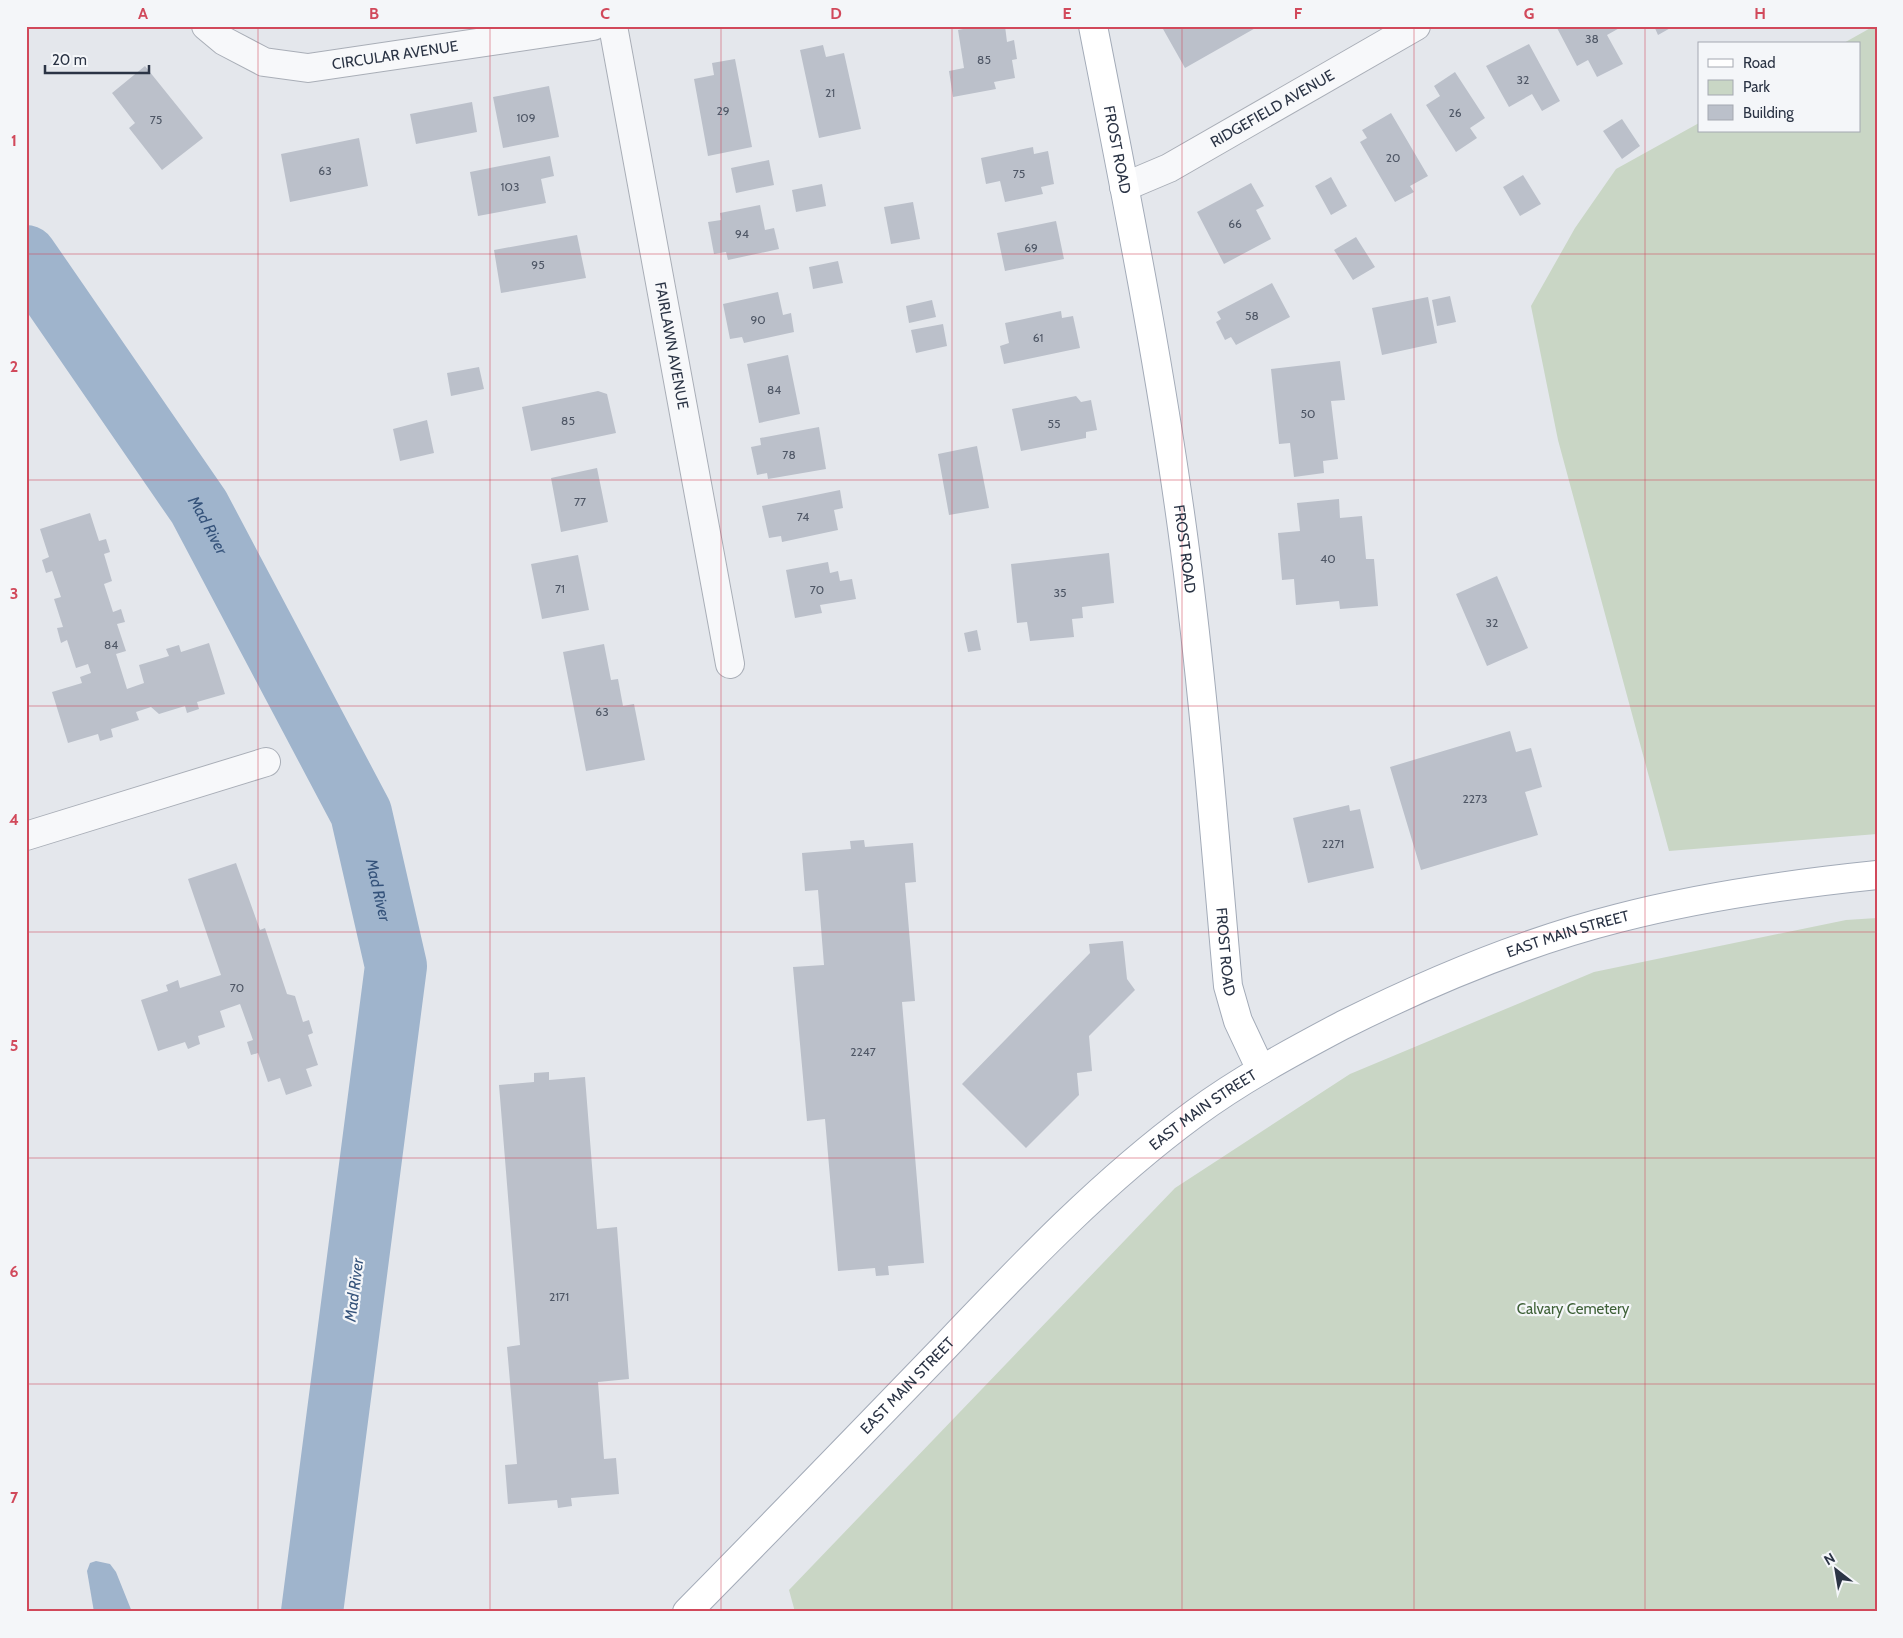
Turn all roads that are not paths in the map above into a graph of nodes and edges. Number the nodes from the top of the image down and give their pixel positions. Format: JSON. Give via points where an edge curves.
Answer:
{"nodes":[{"id":1,"x":206,"y":26,"type":"edge"},
{"id":2,"x":593,"y":26,"type":"edge"},
{"id":3,"x":613,"y":26,"type":"edge"},
{"id":4,"x":1093,"y":26,"type":"edge"},
{"id":5,"x":1416,"y":26,"type":"edge"},
{"id":6,"x":1124,"y":187,"type":"junction"},
{"id":7,"x":730,"y":664,"type":"dead end"},
{"id":8,"x":266,"y":762,"type":"dead end"},
{"id":9,"x":26,"y":836,"type":"edge"},
{"id":10,"x":1877,"y":875,"type":"edge"},
{"id":11,"x":1261,"y":1070,"type":"junction"},
{"id":12,"x":688,"y":1612,"type":"edge"}],
"edges":[{"from":1,"to":2,"type":"street","name":"CIRCULAR AVENUE","via":[[224,42],[264,62],[308,68]]},
{"from":3,"to":7,"type":"street","name":"FAIRLAWN AVENUE"},
{"from":4,"to":6,"type":"main road","name":"FROST ROAD"},
{"from":5,"to":6,"type":"street","name":"RIDGEFIELD AVENUE","via":[[1169,168]]},
{"from":6,"to":11,"type":"main road","name":"FROST ROAD","via":[[1160,375],[1185,550],[1228,986],[1238,1021]]},
{"from":8,"to":9,"type":"street"},
{"from":10,"to":11,"type":"main road","name":"EAST MAIN STREET","via":[[1693,901],[1581,929],[1499,956],[1411,993]]},
{"from":11,"to":12,"type":"main road","name":"EAST MAIN STREET","via":[[1152,1146],[1057,1232]]}]}
